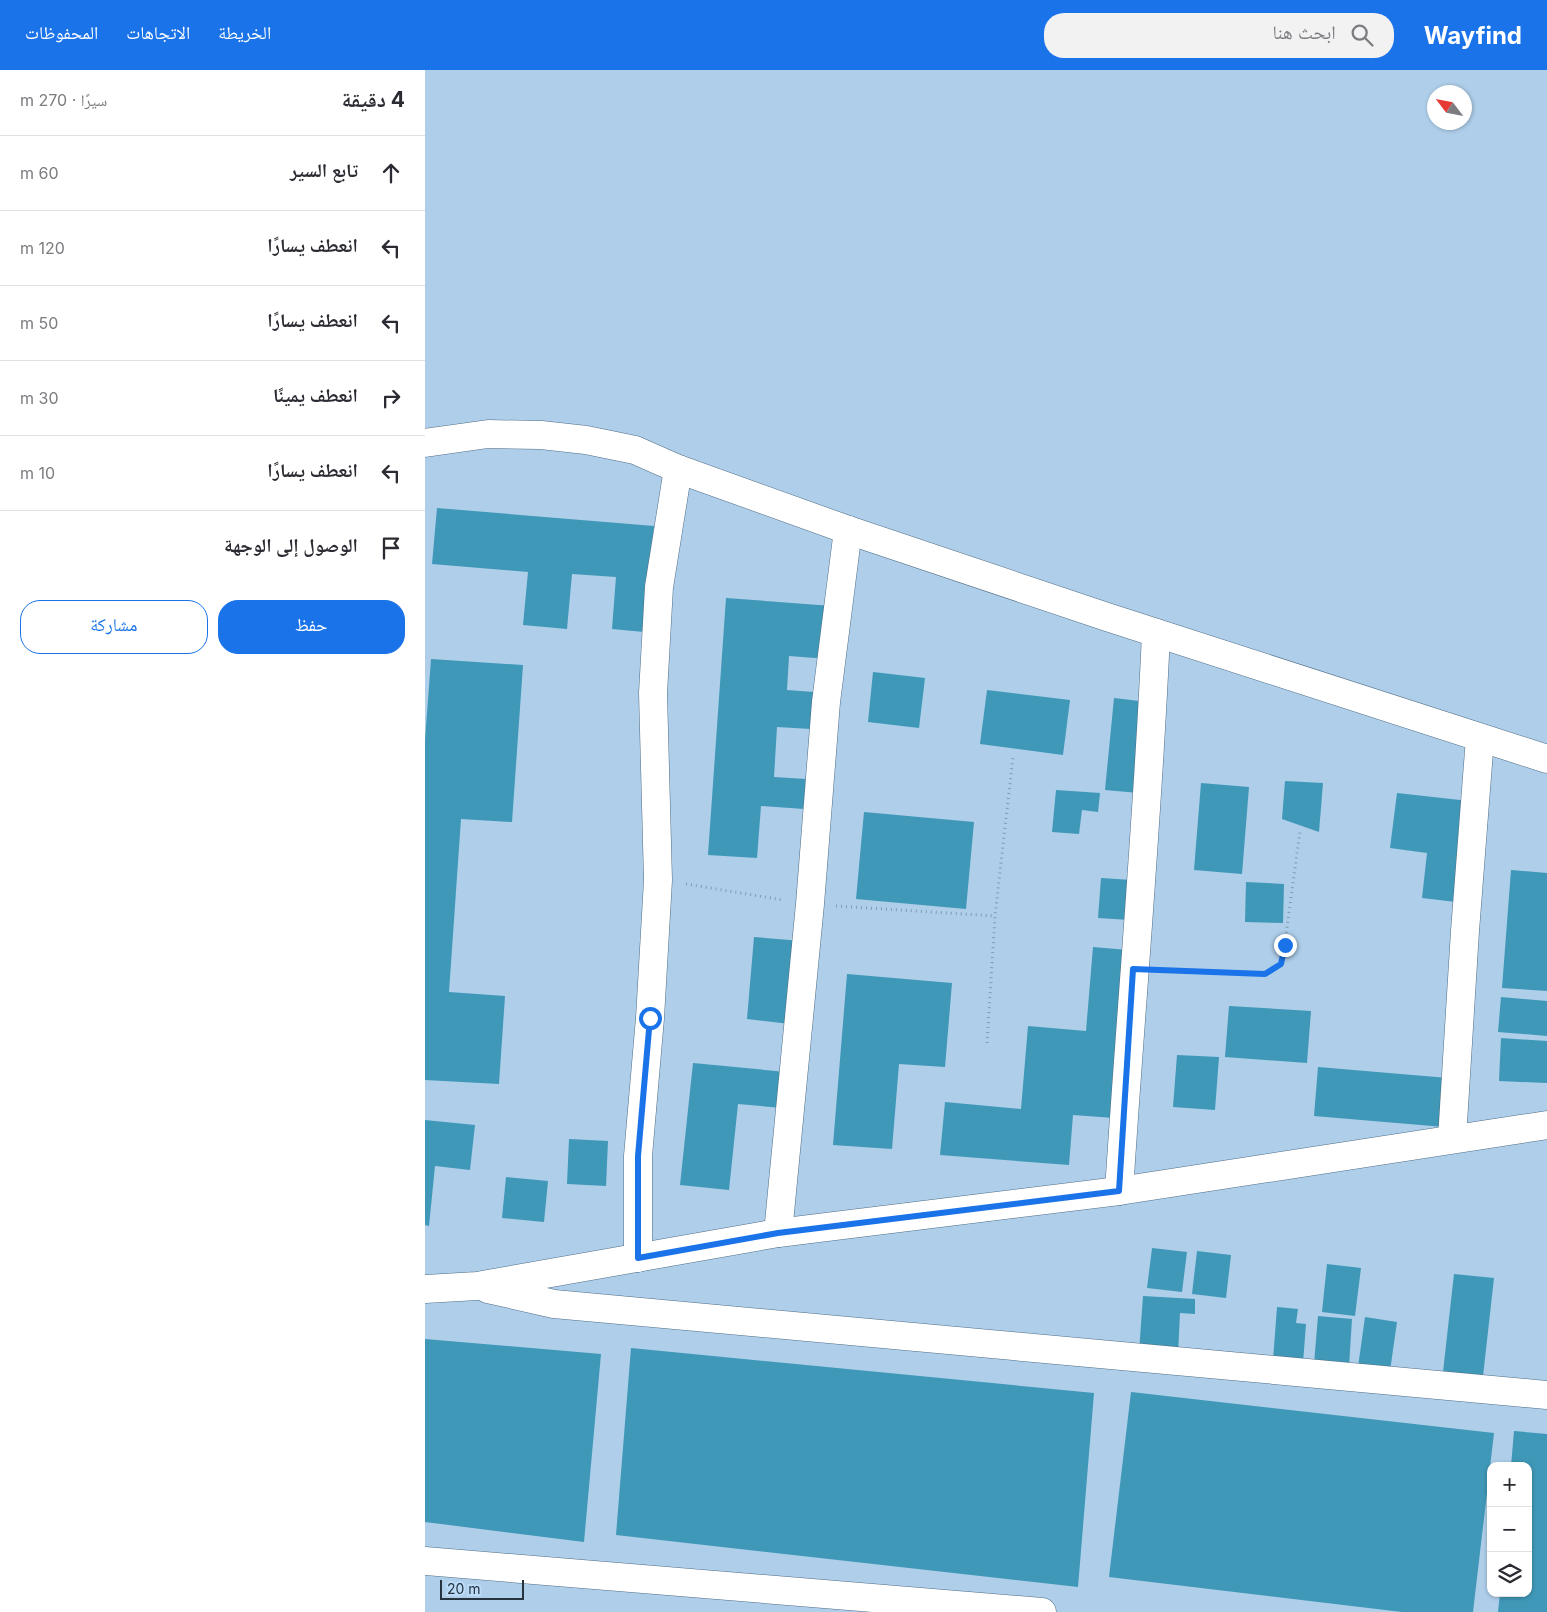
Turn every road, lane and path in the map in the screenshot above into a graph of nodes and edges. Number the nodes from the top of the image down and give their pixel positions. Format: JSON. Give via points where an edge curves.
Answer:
{"nodes":[{"id":1,"x":425,"y":443,"type":"edge"},
{"id":2,"x":679,"y":468,"type":"junction"},
{"id":3,"x":848,"y":530,"type":"junction"},
{"id":4,"x":1156,"y":633,"type":"junction"},
{"id":5,"x":1480,"y":738,"type":"junction"},
{"id":6,"x":1013,"y":757,"type":"dead end"},
{"id":7,"x":1547,"y":760,"type":"edge"},
{"id":8,"x":1301,"y":831,"type":"dead end"},
{"id":9,"x":1133,"y":969,"type":"junction"},
{"id":10,"x":987,"y":1043,"type":"dead end"},
{"id":11,"x":1547,"y":1125,"type":"edge"},
{"id":12,"x":1453,"y":1140,"type":"junction"},
{"id":13,"x":1119,"y":1191,"type":"junction"},
{"id":14,"x":778,"y":1233,"type":"junction"},
{"id":15,"x":638,"y":1258,"type":"junction"},
{"id":16,"x":477,"y":1286,"type":"junction"},
{"id":17,"x":425,"y":1289,"type":"edge"},
{"id":18,"x":1547,"y":1395,"type":"edge"},
{"id":19,"x":425,"y":1561,"type":"edge"},
{"id":20,"x":1042,"y":1612,"type":"edge"}],
"edges":[{"from":1,"to":2,"type":"street","via":[[488,434],[541,435],[635,450]]},
{"from":2,"to":3,"type":"street"},
{"from":2,"to":15,"type":"street","via":[[659,587],[653,693],[658,880],[638,1156]]},
{"from":3,"to":4,"type":"street"},
{"from":3,"to":14,"type":"street","via":[[827,702],[811,904]]},
{"from":4,"to":5,"type":"street"},
{"from":4,"to":9,"type":"street","via":[[1149,781]]},
{"from":5,"to":7,"type":"street"},
{"from":5,"to":12,"type":"street"},
{"from":6,"to":10,"type":"path","via":[[995,916]]},
{"from":8,"to":9,"type":"path","via":[[1285,945],[1278,968],[1260,974]]},
{"from":9,"to":13,"type":"street"},
{"from":11,"to":12,"type":"street"},
{"from":12,"to":13,"type":"street"},
{"from":13,"to":14,"type":"street"},
{"from":14,"to":15,"type":"street"},
{"from":15,"to":16,"type":"street"},
{"from":16,"to":17,"type":"street"},
{"from":16,"to":18,"type":"street","via":[[554,1304]]},
{"from":19,"to":20,"type":"street"}]}
